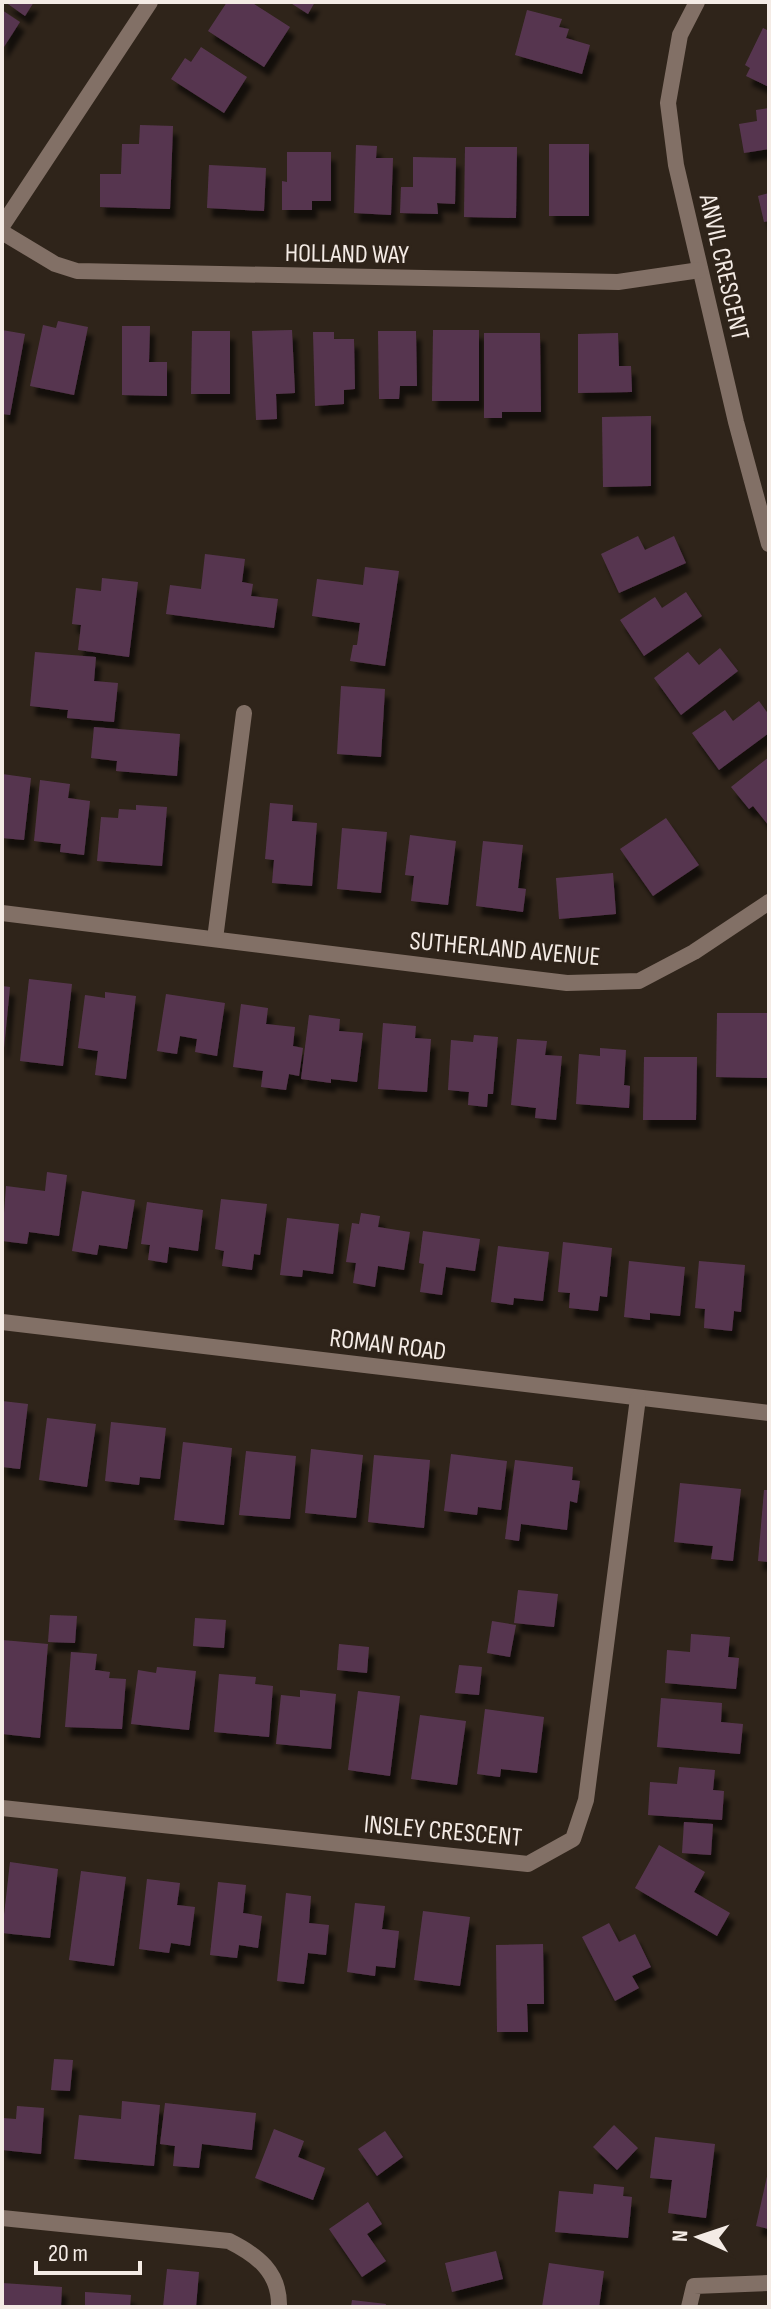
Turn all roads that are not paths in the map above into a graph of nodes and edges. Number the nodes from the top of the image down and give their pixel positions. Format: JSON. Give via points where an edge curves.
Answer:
{"nodes":[{"id":1,"x":150,"y":2,"type":"edge"},
{"id":2,"x":697,"y":2,"type":"edge"},
{"id":3,"x":2,"y":229,"type":"edge"},
{"id":4,"x":700,"y":270,"type":"junction"},
{"id":5,"x":769,"y":544,"type":"edge"},
{"id":6,"x":244,"y":713,"type":"dead end"},
{"id":7,"x":769,"y":902,"type":"edge"},
{"id":8,"x":2,"y":913,"type":"edge"},
{"id":9,"x":215,"y":939,"type":"junction"},
{"id":10,"x":2,"y":1322,"type":"edge"},
{"id":11,"x":638,"y":1398,"type":"junction"},
{"id":12,"x":769,"y":1413,"type":"edge"},
{"id":13,"x":2,"y":1808,"type":"edge"},
{"id":14,"x":2,"y":2218,"type":"edge"},
{"id":15,"x":769,"y":2283,"type":"edge"},
{"id":16,"x":279,"y":2307,"type":"edge"},
{"id":17,"x":689,"y":2307,"type":"edge"}],
"edges":[{"from":1,"to":3,"type":"street"},
{"from":2,"to":4,"type":"street","name":"ANVIL CRESCENT","via":[[680,35],[668,103]]},
{"from":3,"to":4,"type":"street","name":"HOLLAND WAY","via":[[55,264],[77,271],[618,282]]},
{"from":4,"to":5,"type":"street","name":"ANVIL CRESCENT"},
{"from":6,"to":9,"type":"street"},
{"from":7,"to":9,"type":"street","name":"SUTHERLAND AVENUE","via":[[639,981],[567,983]]},
{"from":8,"to":9,"type":"street","name":"SUTHERLAND AVENUE"},
{"from":10,"to":11,"type":"street","name":"ROMAN ROAD"},
{"from":11,"to":12,"type":"street","name":"ROMAN ROAD"},
{"from":11,"to":13,"type":"street","name":"INSLEY CRESCENT","via":[[586,1800],[573,1839],[528,1864]]},
{"from":14,"to":16,"type":"street","via":[[229,2241],[264,2264]]},
{"from":15,"to":17,"type":"street","via":[[694,2286]]}]}
